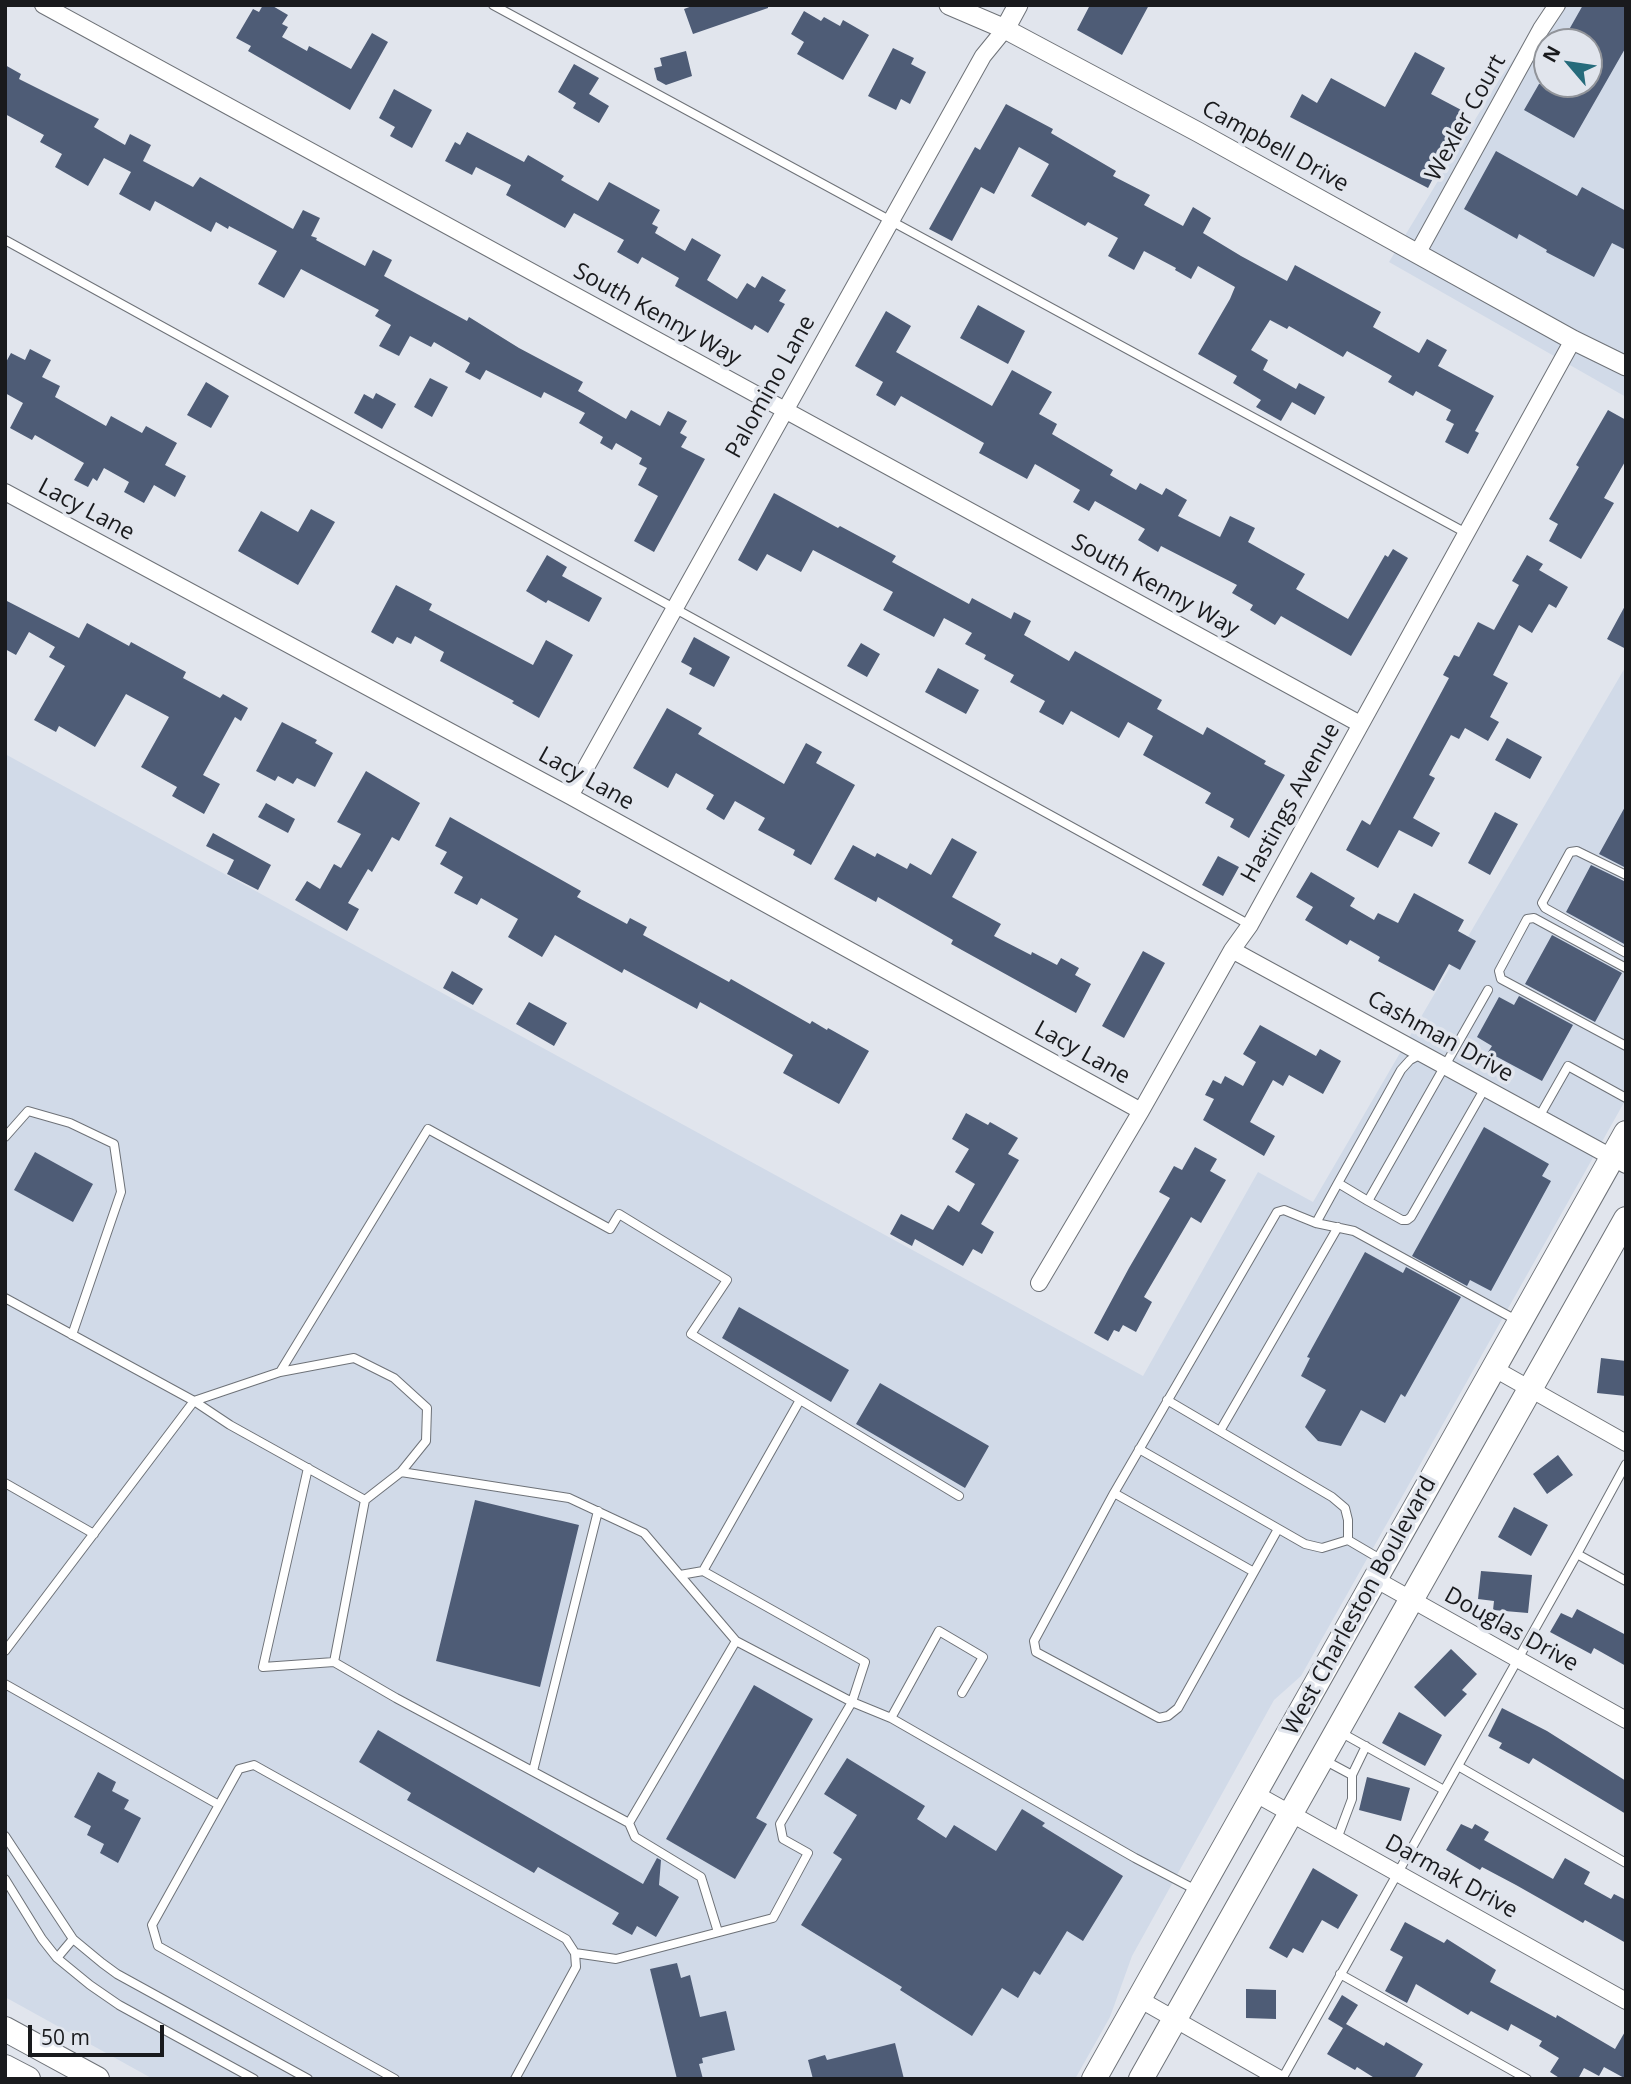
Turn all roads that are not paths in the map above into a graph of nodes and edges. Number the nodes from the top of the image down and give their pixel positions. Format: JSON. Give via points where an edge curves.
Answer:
{"nodes":[{"id":1,"x":43,"y":5,"type":"edge"},
{"id":2,"x":493,"y":5,"type":"edge"},
{"id":3,"x":949,"y":5,"type":"edge"},
{"id":4,"x":1018,"y":5,"type":"edge"},
{"id":5,"x":1557,"y":5,"type":"edge"},
{"id":6,"x":1005,"y":29,"type":"junction"},
{"id":7,"x":892,"y":222,"type":"junction"},
{"id":8,"x":5,"y":240,"type":"edge"},
{"id":9,"x":1417,"y":254,"type":"junction"},
{"id":10,"x":1573,"y":341,"type":"junction"},
{"id":11,"x":1626,"y":366,"type":"edge"},
{"id":12,"x":1626,"y":379,"type":"edge"},
{"id":13,"x":786,"y":411,"type":"junction"},
{"id":14,"x":5,"y":492,"type":"edge"},
{"id":15,"x":1468,"y":534,"type":"junction"},
{"id":16,"x":675,"y":609,"type":"junction"},
{"id":17,"x":1360,"y":724,"type":"junction"},
{"id":18,"x":570,"y":796,"type":"junction"},
{"id":19,"x":1626,"y":875,"type":"edge"},
{"id":20,"x":1250,"y":925,"type":"junction"},
{"id":21,"x":1232,"y":950,"type":"junction"},
{"id":22,"x":1626,"y":953,"type":"edge"},
{"id":23,"x":1626,"y":968,"type":"edge"},
{"id":24,"x":1488,"y":990,"type":"dead end"},
{"id":25,"x":1626,"y":1045,"type":"edge"},
{"id":26,"x":1424,"y":1053,"type":"junction"},
{"id":27,"x":1446,"y":1066,"type":"junction"},
{"id":28,"x":1485,"y":1088,"type":"junction"},
{"id":29,"x":1626,"y":1098,"type":"edge"},
{"id":30,"x":1141,"y":1111,"type":"junction"},
{"id":31,"x":1539,"y":1117,"type":"junction"},
{"id":32,"x":1626,"y":1133,"type":"edge"},
{"id":33,"x":5,"y":1136,"type":"edge"},
{"id":34,"x":1619,"y":1161,"type":"edge"},
{"id":35,"x":1338,"y":1184,"type":"junction"},
{"id":36,"x":1368,"y":1201,"type":"junction"},
{"id":37,"x":1626,"y":1219,"type":"edge"},
{"id":38,"x":1316,"y":1223,"type":"junction"},
{"id":39,"x":1338,"y":1227,"type":"junction"},
{"id":40,"x":1039,"y":1283,"type":"dead end"},
{"id":41,"x":5,"y":1298,"type":"edge"},
{"id":42,"x":1519,"y":1322,"type":"junction"},
{"id":43,"x":72,"y":1335,"type":"junction"},
{"id":44,"x":1493,"y":1368,"type":"junction"},
{"id":45,"x":281,"y":1372,"type":"junction"},
{"id":46,"x":1529,"y":1389,"type":"junction"},
{"id":47,"x":800,"y":1400,"type":"junction"},
{"id":48,"x":1167,"y":1400,"type":"junction"},
{"id":49,"x":194,"y":1401,"type":"junction"},
{"id":50,"x":1220,"y":1431,"type":"junction"},
{"id":51,"x":1626,"y":1443,"type":"edge"},
{"id":52,"x":1139,"y":1449,"type":"junction"},
{"id":53,"x":1626,"y":1464,"type":"edge"},
{"id":54,"x":308,"y":1468,"type":"junction"},
{"id":55,"x":401,"y":1472,"type":"junction"},
{"id":56,"x":5,"y":1483,"type":"edge"},
{"id":57,"x":1115,"y":1493,"type":"junction"},
{"id":58,"x":959,"y":1496,"type":"dead end"},
{"id":59,"x":365,"y":1500,"type":"junction"},
{"id":60,"x":598,"y":1511,"type":"junction"},
{"id":61,"x":1278,"y":1529,"type":"junction"},
{"id":62,"x":93,"y":1534,"type":"junction"},
{"id":63,"x":1348,"y":1540,"type":"junction"},
{"id":64,"x":1577,"y":1554,"type":"junction"},
{"id":65,"x":1380,"y":1570,"type":"junction"},
{"id":66,"x":703,"y":1571,"type":"junction"},
{"id":67,"x":1254,"y":1572,"type":"junction"},
{"id":68,"x":680,"y":1575,"type":"junction"},
{"id":69,"x":1626,"y":1581,"type":"edge"},
{"id":70,"x":1410,"y":1599,"type":"junction"},
{"id":71,"x":736,"y":1641,"type":"junction"},
{"id":72,"x":5,"y":1651,"type":"edge"},
{"id":73,"x":1518,"y":1660,"type":"junction"},
{"id":74,"x":334,"y":1662,"type":"junction"},
{"id":75,"x":5,"y":1684,"type":"edge"},
{"id":76,"x":962,"y":1693,"type":"dead end"},
{"id":77,"x":852,"y":1702,"type":"junction"},
{"id":78,"x":891,"y":1718,"type":"junction"},
{"id":79,"x":1626,"y":1720,"type":"edge"},
{"id":80,"x":1337,"y":1730,"type":"junction"},
{"id":81,"x":1366,"y":1746,"type":"junction"},
{"id":82,"x":1321,"y":1759,"type":"junction"},
{"id":83,"x":1458,"y":1766,"type":"junction"},
{"id":84,"x":533,"y":1771,"type":"junction"},
{"id":85,"x":1352,"y":1775,"type":"junction"},
{"id":86,"x":1444,"y":1790,"type":"junction"},
{"id":87,"x":1254,"y":1793,"type":"junction"},
{"id":88,"x":219,"y":1805,"type":"junction"},
{"id":89,"x":1289,"y":1814,"type":"junction"},
{"id":90,"x":629,"y":1823,"type":"junction"},
{"id":91,"x":5,"y":1836,"type":"edge"},
{"id":92,"x":1337,"y":1839,"type":"junction"},
{"id":93,"x":1626,"y":1863,"type":"edge"},
{"id":94,"x":1398,"y":1873,"type":"junction"},
{"id":95,"x":6,"y":1881,"type":"edge"},
{"id":96,"x":1199,"y":1892,"type":"junction"},
{"id":97,"x":718,"y":1932,"type":"junction"},
{"id":98,"x":73,"y":1939,"type":"junction"},
{"id":99,"x":575,"y":1954,"type":"junction"},
{"id":100,"x":57,"y":1958,"type":"junction"},
{"id":101,"x":1340,"y":1974,"type":"junction"},
{"id":102,"x":1139,"y":1998,"type":"junction"},
{"id":103,"x":1626,"y":2001,"type":"edge"},
{"id":104,"x":1174,"y":2019,"type":"junction"},
{"id":105,"x":5,"y":2029,"type":"edge"},
{"id":106,"x":5,"y":2067,"type":"edge"},
{"id":107,"x":293,"y":2070,"type":"junction"},
{"id":108,"x":28,"y":2079,"type":"edge"},
{"id":109,"x":97,"y":2079,"type":"edge"},
{"id":110,"x":254,"y":2079,"type":"edge"},
{"id":111,"x":288,"y":2079,"type":"edge"},
{"id":112,"x":308,"y":2079,"type":"edge"},
{"id":113,"x":395,"y":2079,"type":"edge"},
{"id":114,"x":515,"y":2079,"type":"edge"},
{"id":115,"x":1094,"y":2079,"type":"edge"},
{"id":116,"x":1141,"y":2079,"type":"edge"},
{"id":117,"x":1281,"y":2079,"type":"edge"},
{"id":118,"x":1527,"y":2079,"type":"edge"}],
"edges":[{"from":1,"to":13,"type":"street","name":"South Kenny Way"},
{"from":2,"to":7,"type":"lane"},
{"from":3,"to":6,"type":"street","name":"Campbell Drive"},
{"from":4,"to":6,"type":"street","name":"Palomino Lane"},
{"from":5,"to":9,"type":"street","name":"Wexler Court"},
{"from":6,"to":7,"type":"street","name":"Palomino Lane","via":[[983,56]]},
{"from":6,"to":9,"type":"street","name":"Campbell Drive"},
{"from":7,"to":13,"type":"street","name":"Palomino Lane"},
{"from":7,"to":15,"type":"lane"},
{"from":8,"to":16,"type":"lane"},
{"from":9,"to":10,"type":"street","name":"Campbell Drive"},
{"from":10,"to":11,"type":"street","name":"Campbell Drive"},
{"from":10,"to":12,"type":"street","name":"Campbell Drive"},
{"from":10,"to":15,"type":"street","name":"Hastings Avenue"},
{"from":13,"to":16,"type":"street","name":"Palomino Lane"},
{"from":13,"to":17,"type":"street","name":"South Kenny Way"},
{"from":14,"to":18,"type":"street","name":"Lacy Lane"},
{"from":15,"to":17,"type":"street","name":"Hastings Avenue"},
{"from":16,"to":18,"type":"street","name":"Palomino Lane"},
{"from":16,"to":20,"type":"lane"},
{"from":17,"to":20,"type":"street","name":"Hastings Avenue"},
{"from":18,"to":30,"type":"street","name":"Lacy Lane"},
{"from":19,"to":22,"type":"lane","via":[[1577,851],[1570,852],[1542,903]]},
{"from":20,"to":21,"type":"street","name":"Hastings Avenue"},
{"from":21,"to":26,"type":"street","name":"Cashman Drive"},
{"from":21,"to":30,"type":"street","name":"Hastings Avenue"},
{"from":23,"to":25,"type":"lane","via":[[1534,918],[1527,919],[1499,971],[1501,979]]},
{"from":24,"to":27,"type":"lane"},
{"from":26,"to":27,"type":"street","name":"Cashman Drive"},
{"from":26,"to":35,"type":"lane","via":[[1401,1070]]},
{"from":27,"to":28,"type":"street","name":"Cashman Drive"},
{"from":27,"to":36,"type":"lane"},
{"from":28,"to":31,"type":"street","name":"Cashman Drive"},
{"from":28,"to":36,"type":"lane","via":[[1411,1217],[1402,1220]]},
{"from":29,"to":31,"type":"lane","via":[[1568,1066]]},
{"from":30,"to":40,"type":"street","name":"Hastings Avenue"},
{"from":31,"to":34,"type":"street","name":"Cashman Drive"},
{"from":32,"to":34,"type":"main road","name":"West Charleston Boulevard"},
{"from":33,"to":43,"type":"lane","via":[[28,1111],[114,1144],[121,1192]]},
{"from":34,"to":42,"type":"main road","name":"West Charleston Boulevard"},
{"from":35,"to":36,"type":"lane"},
{"from":35,"to":38,"type":"lane"},
{"from":37,"to":46,"type":"main road","name":"West Charleston Boulevard"},
{"from":38,"to":39,"type":"lane"},
{"from":38,"to":48,"type":"lane","via":[[1284,1210],[1278,1212]]},
{"from":39,"to":42,"type":"lane","via":[[1354,1231]]},
{"from":39,"to":50,"type":"lane"},
{"from":41,"to":43,"type":"lane"},
{"from":42,"to":44,"type":"main road","name":"West Charleston Boulevard"},
{"from":43,"to":49,"type":"lane"},
{"from":44,"to":46,"type":"street"},
{"from":44,"to":65,"type":"main road","name":"West Charleston Boulevard"},
{"from":45,"to":47,"type":"lane","via":[[428,1129],[610,1229],[619,1214],[726,1280],[691,1334]]},
{"from":45,"to":49,"type":"lane"},
{"from":45,"to":55,"type":"lane","via":[[354,1358],[394,1378],[427,1408],[426,1441]]},
{"from":46,"to":51,"type":"street"},
{"from":46,"to":70,"type":"main road","name":"West Charleston Boulevard"},
{"from":47,"to":58,"type":"lane"},
{"from":47,"to":66,"type":"lane"},
{"from":48,"to":50,"type":"lane"},
{"from":48,"to":52,"type":"lane"},
{"from":49,"to":54,"type":"lane"},
{"from":49,"to":62,"type":"lane"},
{"from":50,"to":63,"type":"lane","via":[[1332,1496],[1345,1508]]},
{"from":52,"to":57,"type":"lane"},
{"from":52,"to":61,"type":"lane"},
{"from":53,"to":64,"type":"lane"},
{"from":54,"to":59,"type":"lane"},
{"from":54,"to":74,"type":"lane","via":[[263,1667]]},
{"from":55,"to":59,"type":"lane"},
{"from":55,"to":60,"type":"lane","via":[[569,1498]]},
{"from":56,"to":62,"type":"lane"},
{"from":57,"to":67,"type":"lane"},
{"from":57,"to":67,"type":"lane","via":[[1034,1641],[1035,1652],[1159,1718],[1168,1716],[1178,1707]]},
{"from":59,"to":74,"type":"lane"},
{"from":60,"to":68,"type":"lane","via":[[644,1533]]},
{"from":60,"to":84,"type":"lane"},
{"from":61,"to":63,"type":"lane","via":[[1322,1548]]},
{"from":61,"to":67,"type":"lane"},
{"from":62,"to":72,"type":"lane"},
{"from":63,"to":65,"type":"lane"},
{"from":64,"to":69,"type":"lane"},
{"from":64,"to":73,"type":"lane"},
{"from":65,"to":70,"type":"street","name":"Douglas Drive"},
{"from":65,"to":87,"type":"main road","name":"West Charleston Boulevard"},
{"from":66,"to":68,"type":"lane"},
{"from":66,"to":77,"type":"lane","via":[[865,1662]]},
{"from":68,"to":71,"type":"lane"},
{"from":70,"to":73,"type":"street","name":"Douglas Drive"},
{"from":70,"to":80,"type":"main road","name":"West Charleston Boulevard"},
{"from":71,"to":77,"type":"lane"},
{"from":71,"to":90,"type":"lane"},
{"from":73,"to":79,"type":"street","name":"Douglas Drive"},
{"from":73,"to":83,"type":"lane"},
{"from":74,"to":84,"type":"lane"},
{"from":75,"to":88,"type":"lane"},
{"from":76,"to":78,"type":"lane","via":[[983,1657],[939,1631]]},
{"from":77,"to":78,"type":"lane"},
{"from":77,"to":97,"type":"lane","via":[[780,1824],[782,1839],[808,1853],[773,1918]]},
{"from":78,"to":96,"type":"lane"},
{"from":80,"to":81,"type":"lane"},
{"from":80,"to":82,"type":"main road","name":"West Charleston Boulevard"},
{"from":81,"to":85,"type":"lane"},
{"from":81,"to":86,"type":"lane"},
{"from":82,"to":85,"type":"lane"},
{"from":82,"to":89,"type":"main road","name":"West Charleston Boulevard"},
{"from":83,"to":86,"type":"lane"},
{"from":83,"to":93,"type":"lane"},
{"from":84,"to":90,"type":"lane"},
{"from":85,"to":92,"type":"lane","via":[[1352,1799]]},
{"from":86,"to":94,"type":"lane"},
{"from":87,"to":89,"type":"street","name":"Darmak Drive"},
{"from":87,"to":96,"type":"main road","name":"West Charleston Boulevard"},
{"from":88,"to":99,"type":"lane","via":[[239,1769],[254,1765],[565,1939]]},
{"from":88,"to":113,"type":"lane","via":[[152,1925],[158,1946]]},
{"from":89,"to":92,"type":"street","name":"Darmak Drive"},
{"from":89,"to":104,"type":"main road","name":"West Charleston Boulevard"},
{"from":90,"to":97,"type":"lane","via":[[635,1837],[701,1877]]},
{"from":91,"to":98,"type":"lane"},
{"from":92,"to":94,"type":"street","name":"Darmak Drive"},
{"from":94,"to":101,"type":"lane"},
{"from":94,"to":103,"type":"street","name":"Darmak Drive"},
{"from":95,"to":100,"type":"lane"},
{"from":96,"to":102,"type":"main road","name":"West Charleston Boulevard"},
{"from":97,"to":99,"type":"lane","via":[[616,1959]]},
{"from":98,"to":100,"type":"lane"},
{"from":98,"to":107,"type":"lane","via":[[117,1973]]},
{"from":99,"to":114,"type":"lane","via":[[576,1967]]},
{"from":100,"to":110,"type":"lane","via":[[119,2005]]},
{"from":101,"to":117,"type":"lane"},
{"from":101,"to":118,"type":"lane"},
{"from":102,"to":104,"type":"street"},
{"from":102,"to":115,"type":"main road","name":"West Charleston Boulevard"},
{"from":104,"to":116,"type":"main road","name":"West Charleston Boulevard"},
{"from":104,"to":117,"type":"street"},
{"from":105,"to":109,"type":"main road"},
{"from":106,"to":108,"type":"main road"},
{"from":107,"to":111,"type":"lane"},
{"from":107,"to":112,"type":"lane"}]}
